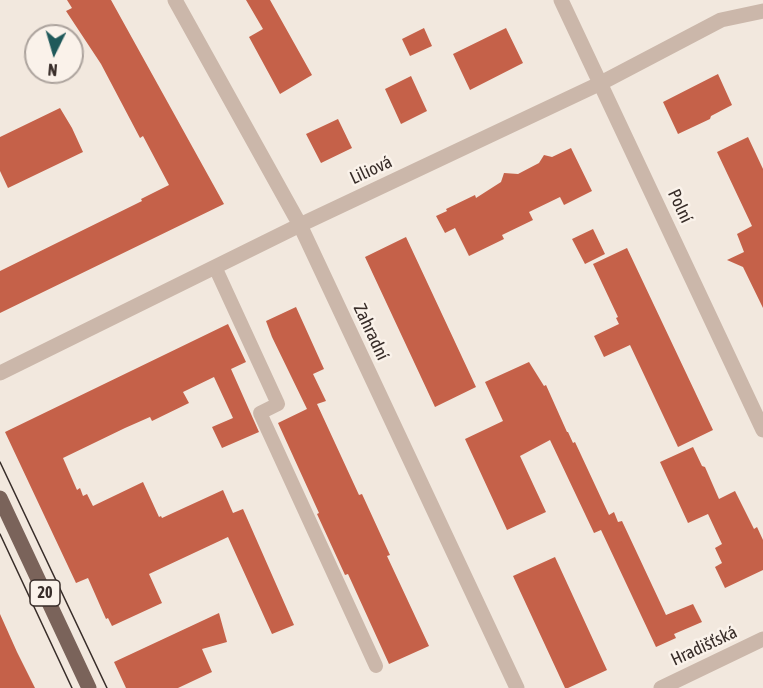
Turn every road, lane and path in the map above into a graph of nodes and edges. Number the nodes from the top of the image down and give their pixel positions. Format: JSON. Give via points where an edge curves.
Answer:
{"nodes":[{"id":1,"x":175,"y":0,"type":"edge"},
{"id":2,"x":561,"y":0,"type":"edge"},
{"id":3,"x":763,"y":11,"type":"edge"},
{"id":4,"x":601,"y":83,"type":"junction"},
{"id":5,"x":300,"y":225,"type":"junction"},
{"id":6,"x":215,"y":267,"type":"junction"},
{"id":7,"x":0,"y":373,"type":"edge"},
{"id":8,"x":763,"y":430,"type":"edge"},
{"id":9,"x":0,"y":498,"type":"edge"},
{"id":10,"x":763,"y":639,"type":"edge"},
{"id":11,"x":376,"y":666,"type":"dead end"},
{"id":12,"x":89,"y":688,"type":"edge"},
{"id":13,"x":517,"y":688,"type":"edge"},
{"id":14,"x":661,"y":688,"type":"edge"}],
"edges":[{"from":1,"to":5,"type":"street","name":"Zahradní"},
{"from":2,"to":4,"type":"street","name":"Polní"},
{"from":3,"to":4,"type":"street","name":"Liliová","via":[[721,20]]},
{"from":4,"to":5,"type":"street","name":"Liliová"},
{"from":4,"to":8,"type":"street","name":"Polní"},
{"from":5,"to":6,"type":"street","name":"Liliová"},
{"from":5,"to":13,"type":"street","name":"Zahradní"},
{"from":6,"to":7,"type":"street","name":"Liliová"},
{"from":6,"to":11,"type":"lane","via":[[278,404],[260,413]]},
{"from":9,"to":12,"type":"main road","number":"20"},
{"from":10,"to":14,"type":"street","name":"Hradišťská"}]}
